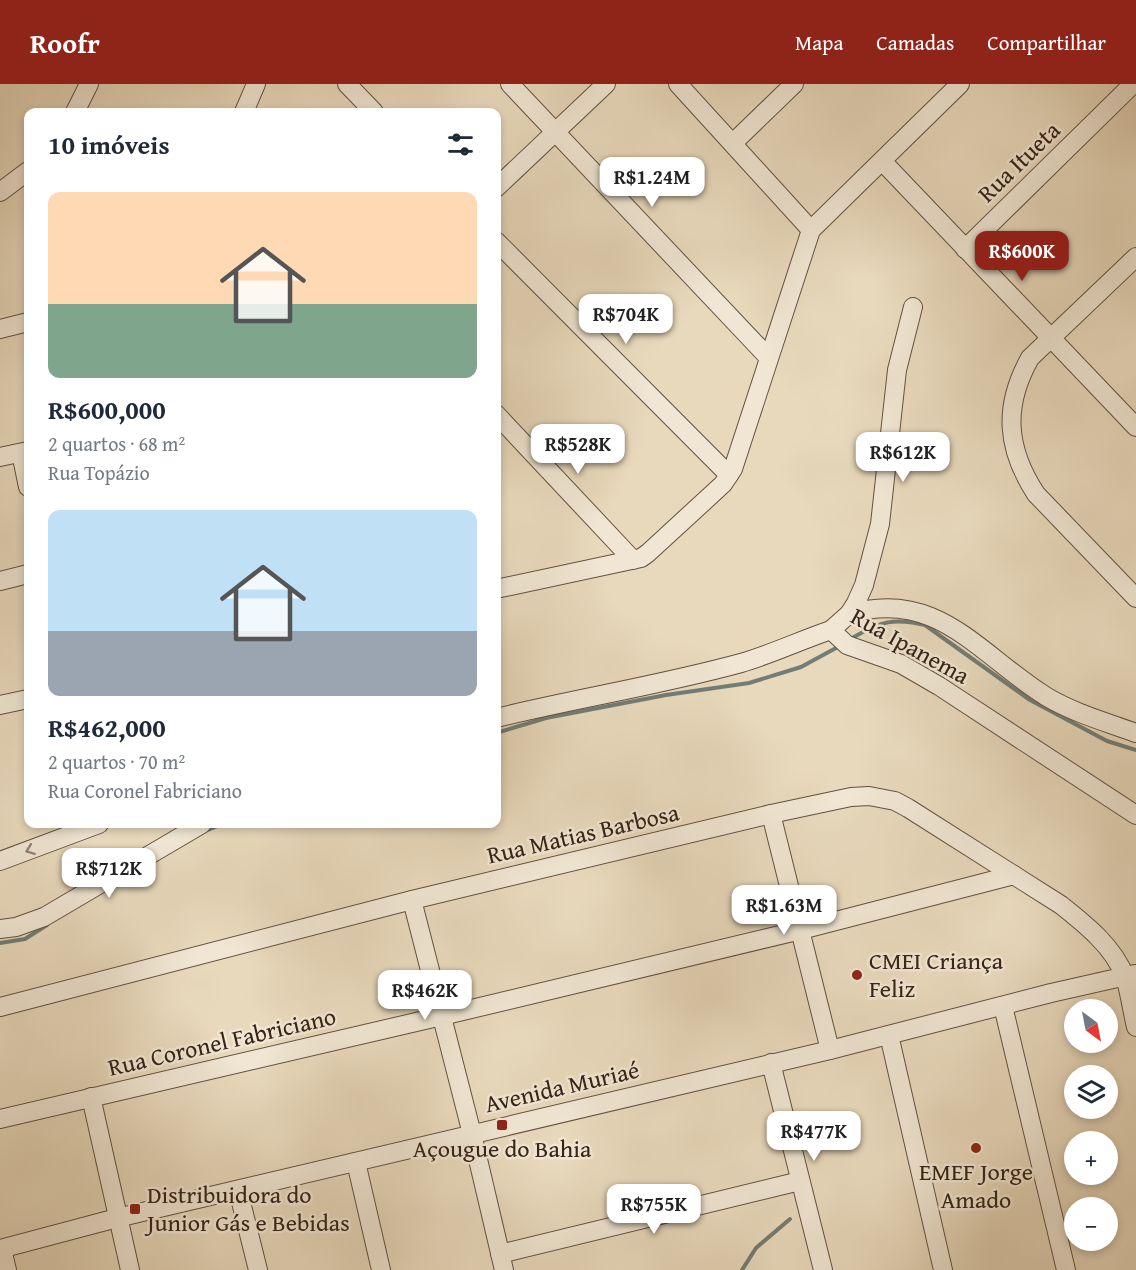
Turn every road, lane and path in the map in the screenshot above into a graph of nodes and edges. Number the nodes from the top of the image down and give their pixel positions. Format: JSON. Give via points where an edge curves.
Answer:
{"nodes":[{"id":1,"x":89,"y":84,"type":"edge"},
{"id":2,"x":346,"y":84,"type":"edge"},
{"id":3,"x":510,"y":84,"type":"edge"},
{"id":4,"x":606,"y":84,"type":"edge"},
{"id":5,"x":678,"y":84,"type":"edge"},
{"id":6,"x":794,"y":84,"type":"edge"},
{"id":7,"x":960,"y":84,"type":"edge"},
{"id":8,"x":1133,"y":84,"type":"edge"},
{"id":9,"x":255,"y":85,"type":"edge"},
{"id":10,"x":77,"y":108,"type":"edge"},
{"id":11,"x":246,"y":108,"type":"edge"},
{"id":12,"x":370,"y":108,"type":"edge"},
{"id":13,"x":556,"y":132,"type":"junction"},
{"id":14,"x":733,"y":143,"type":"junction"},
{"id":15,"x":882,"y":161,"type":"junction"},
{"id":16,"x":24,"y":174,"type":"edge"},
{"id":17,"x":501,"y":183,"type":"edge"},
{"id":18,"x":0,"y":192,"type":"edge"},
{"id":19,"x":811,"y":230,"type":"junction"},
{"id":20,"x":501,"y":246,"type":"edge"},
{"id":21,"x":965,"y":249,"type":"junction"},
{"id":22,"x":1136,"y":257,"type":"edge"},
{"id":23,"x":913,"y":307,"type":"dead end"},
{"id":24,"x":24,"y":323,"type":"edge"},
{"id":25,"x":0,"y":329,"type":"edge"},
{"id":26,"x":1051,"y":337,"type":"junction"},
{"id":27,"x":768,"y":357,"type":"junction"},
{"id":28,"x":501,"y":419,"type":"edge"},
{"id":29,"x":1136,"y":428,"type":"edge"},
{"id":30,"x":24,"y":452,"type":"edge"},
{"id":31,"x":0,"y":458,"type":"edge"},
{"id":32,"x":729,"y":475,"type":"junction"},
{"id":33,"x":633,"y":560,"type":"junction"},
{"id":34,"x":24,"y":575,"type":"edge"},
{"id":35,"x":0,"y":581,"type":"edge"},
{"id":36,"x":501,"y":588,"type":"edge"},
{"id":37,"x":1136,"y":598,"type":"edge"},
{"id":38,"x":849,"y":614,"type":"junction"},
{"id":39,"x":831,"y":630,"type":"junction"},
{"id":40,"x":24,"y":700,"type":"edge"},
{"id":41,"x":0,"y":705,"type":"edge"},
{"id":42,"x":501,"y":717,"type":"edge"},
{"id":43,"x":1136,"y":733,"type":"edge"},
{"id":44,"x":771,"y":814,"type":"junction"},
{"id":45,"x":1136,"y":815,"type":"edge"},
{"id":46,"x":88,"y":828,"type":"edge"},
{"id":47,"x":195,"y":828,"type":"edge"},
{"id":48,"x":0,"y":861,"type":"edge"},
{"id":49,"x":1014,"y":875,"type":"junction"},
{"id":50,"x":412,"y":900,"type":"junction"},
{"id":51,"x":0,"y":929,"type":"edge"},
{"id":52,"x":801,"y":930,"type":"junction"},
{"id":53,"x":1130,"y":975,"type":"edge"},
{"id":54,"x":1003,"y":1006,"type":"junction"},
{"id":55,"x":0,"y":1007,"type":"edge"},
{"id":56,"x":442,"y":1016,"type":"junction"},
{"id":57,"x":1136,"y":1028,"type":"edge"},
{"id":58,"x":890,"y":1035,"type":"junction"},
{"id":59,"x":830,"y":1050,"type":"junction"},
{"id":60,"x":771,"y":1063,"type":"junction"},
{"id":61,"x":91,"y":1097,"type":"junction"},
{"id":62,"x":0,"y":1119,"type":"edge"},
{"id":63,"x":472,"y":1134,"type":"junction"},
{"id":64,"x":356,"y":1162,"type":"junction"},
{"id":65,"x":800,"y":1181,"type":"junction"},
{"id":66,"x":238,"y":1190,"type":"junction"},
{"id":67,"x":117,"y":1218,"type":"junction"},
{"id":68,"x":1,"y":1249,"type":"edge"},
{"id":69,"x":502,"y":1262,"type":"edge"},
{"id":70,"x":7,"y":1270,"type":"edge"},
{"id":71,"x":130,"y":1270,"type":"edge"},
{"id":72,"x":258,"y":1270,"type":"edge"},
{"id":73,"x":381,"y":1270,"type":"edge"},
{"id":74,"x":823,"y":1270,"type":"edge"},
{"id":75,"x":943,"y":1270,"type":"edge"},
{"id":76,"x":1066,"y":1270,"type":"edge"}],
"edges":[{"from":1,"to":10,"type":"street"},
{"from":2,"to":12,"type":"street"},
{"from":3,"to":13,"type":"street"},
{"from":4,"to":13,"type":"street"},
{"from":5,"to":14,"type":"street"},
{"from":6,"to":14,"type":"street"},
{"from":7,"to":15,"type":"street"},
{"from":8,"to":21,"type":"street","name":"Rua Itueta"},
{"from":9,"to":11,"type":"street"},
{"from":13,"to":17,"type":"street"},
{"from":13,"to":27,"type":"street"},
{"from":14,"to":19,"type":"street"},
{"from":15,"to":19,"type":"street"},
{"from":15,"to":21,"type":"street"},
{"from":16,"to":18,"type":"street"},
{"from":19,"to":27,"type":"street"},
{"from":20,"to":32,"type":"street"},
{"from":21,"to":26,"type":"street"},
{"from":22,"to":26,"type":"street"},
{"from":23,"to":38,"type":"street","via":[[897,370],[880,524],[864,585]]},
{"from":24,"to":25,"type":"street"},
{"from":26,"to":29,"type":"street"},
{"from":26,"to":37,"type":"street","via":[[1030,358],[1012,399],[1011,427],[1016,453],[1036,494]]},
{"from":27,"to":32,"type":"street"},
{"from":28,"to":33,"type":"street"},
{"from":30,"to":31,"type":"street"},
{"from":32,"to":33,"type":"street","via":[[648,553]]},
{"from":33,"to":36,"type":"street"},
{"from":34,"to":35,"type":"street"},
{"from":38,"to":39,"type":"street"},
{"from":38,"to":43,"type":"street","via":[[889,608],[925,614],[947,625],[1047,697]]},
{"from":39,"to":42,"type":"street","name":"Rua Ipanema","via":[[744,662]]},
{"from":39,"to":45,"type":"street","name":"Rua Ipanema","via":[[847,645],[901,664],[939,686]]},
{"from":40,"to":41,"type":"street"},
{"from":44,"to":49,"type":"street","name":"Rua Matias Barbosa","via":[[851,797],[882,797],[908,808]]},
{"from":44,"to":50,"type":"street","name":"Rua Matias Barbosa"},
{"from":44,"to":52,"type":"street"},
{"from":46,"to":48,"type":"street","one_way":true},
{"from":47,"to":51,"type":"street","via":[[44,916]]},
{"from":49,"to":52,"type":"street","name":"Rua Coronel Fabriciano"},
{"from":49,"to":53,"type":"street","name":"Rua Matias Barbosa","via":[[1082,922]]},
{"from":50,"to":55,"type":"street","name":"Rua Matias Barbosa"},
{"from":50,"to":56,"type":"street"},
{"from":52,"to":56,"type":"street","name":"Rua Coronel Fabriciano"},
{"from":52,"to":59,"type":"street"},
{"from":53,"to":54,"type":"street","name":"Avenida Muriaé"},
{"from":53,"to":57,"type":"street","name":"Rua Matias Barbosa"},
{"from":54,"to":58,"type":"street","name":"Avenida Muriaé"},
{"from":54,"to":76,"type":"street"},
{"from":56,"to":61,"type":"street","name":"Rua Coronel Fabriciano"},
{"from":56,"to":63,"type":"street"},
{"from":58,"to":59,"type":"street","name":"Avenida Muriaé"},
{"from":58,"to":75,"type":"street"},
{"from":59,"to":60,"type":"street","name":"Avenida Muriaé"},
{"from":60,"to":63,"type":"street","name":"Avenida Muriaé"},
{"from":60,"to":65,"type":"street"},
{"from":61,"to":62,"type":"street","name":"Rua Coronel Fabriciano"},
{"from":61,"to":67,"type":"street"},
{"from":63,"to":64,"type":"street","name":"Avenida Muriaé"},
{"from":63,"to":69,"type":"street"},
{"from":64,"to":66,"type":"street","name":"Avenida Muriaé"},
{"from":64,"to":73,"type":"street"},
{"from":65,"to":69,"type":"street"},
{"from":65,"to":74,"type":"street"},
{"from":66,"to":67,"type":"street","name":"Avenida Muriaé"},
{"from":66,"to":72,"type":"street"},
{"from":67,"to":68,"type":"street","name":"Avenida Muriaé"},
{"from":67,"to":71,"type":"street"},
{"from":68,"to":70,"type":"street"}]}
